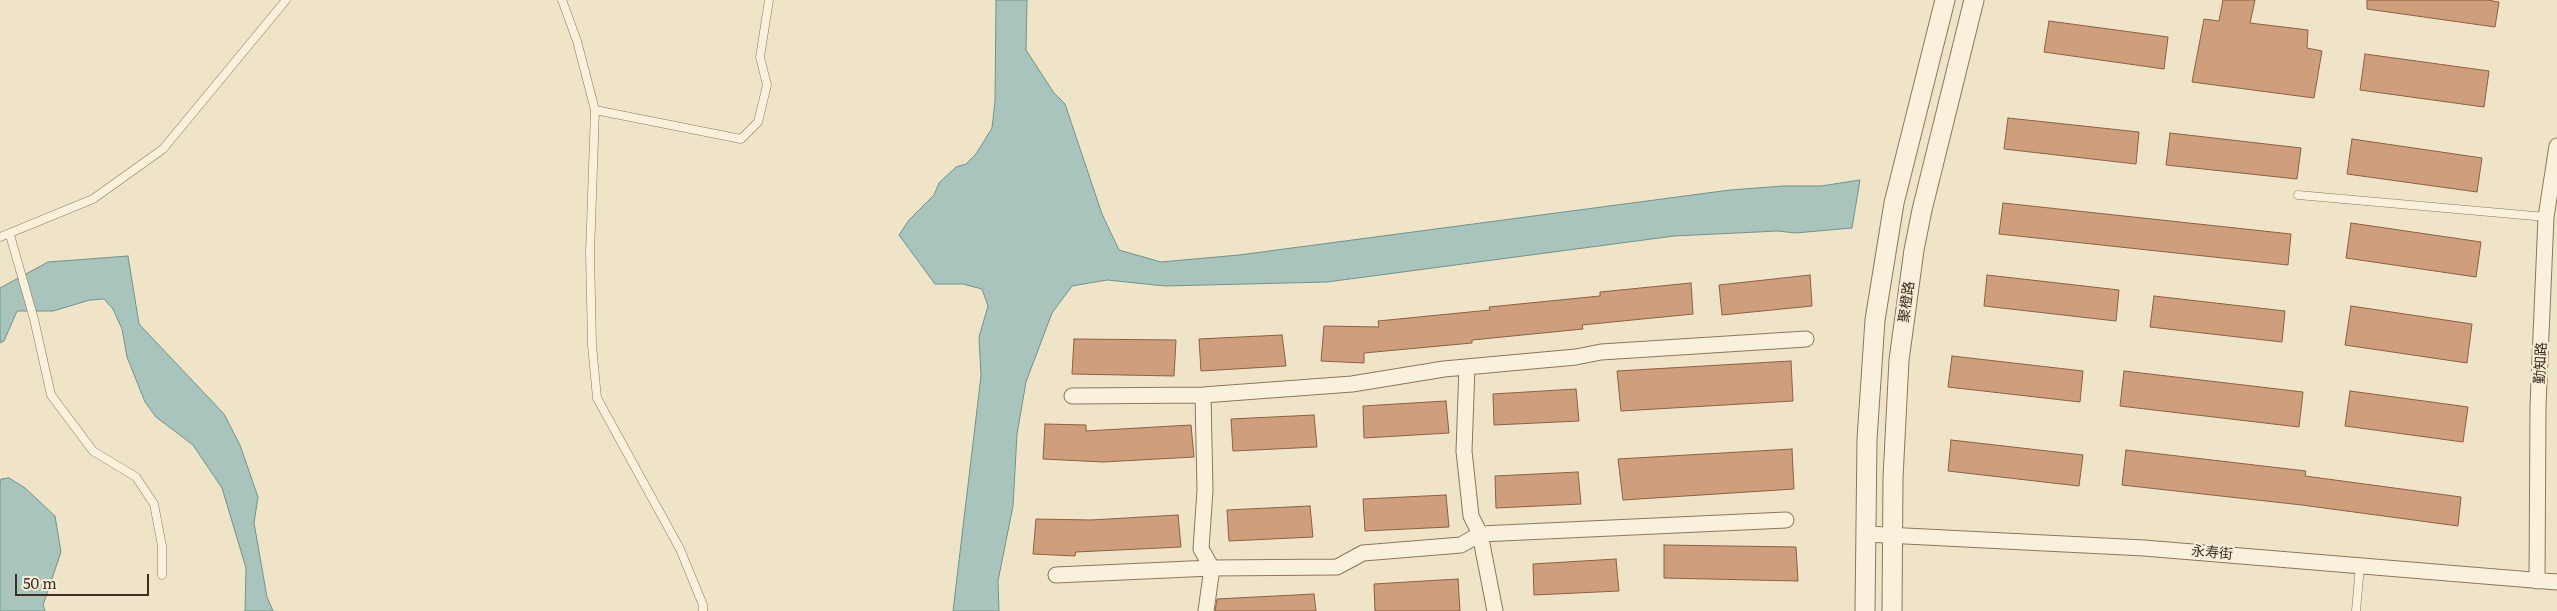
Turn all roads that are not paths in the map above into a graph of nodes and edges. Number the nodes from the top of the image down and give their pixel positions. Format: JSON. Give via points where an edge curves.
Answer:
{"nodes":[{"id":1,"x":286,"y":0,"type":"edge"},
{"id":2,"x":562,"y":0,"type":"edge"},
{"id":3,"x":769,"y":0,"type":"edge"},
{"id":4,"x":1945,"y":0,"type":"edge"},
{"id":5,"x":1974,"y":0,"type":"edge"},
{"id":6,"x":596,"y":110,"type":"junction"},
{"id":7,"x":2557,"y":146,"type":"edge"},
{"id":8,"x":2298,"y":195,"type":"dead end"},
{"id":9,"x":2546,"y":217,"type":"junction"},
{"id":10,"x":10,"y":235,"type":"junction"},
{"id":11,"x":0,"y":237,"type":"edge"},
{"id":12,"x":2551,"y":271,"type":"edge"},
{"id":13,"x":1806,"y":339,"type":"dead end"},
{"id":14,"x":1467,"y":367,"type":"junction"},
{"id":15,"x":1203,"y":395,"type":"junction"},
{"id":16,"x":1072,"y":396,"type":"dead end"},
{"id":17,"x":1786,"y":520,"type":"dead end"},
{"id":18,"x":1480,"y":534,"type":"junction"},
{"id":19,"x":1866,"y":534,"type":"junction"},
{"id":20,"x":1893,"y":534,"type":"junction"},
{"id":21,"x":2360,"y":566,"type":"junction"},
{"id":22,"x":1212,"y":568,"type":"junction"},
{"id":23,"x":162,"y":575,"type":"dead end"},
{"id":24,"x":1056,"y":575,"type":"dead end"},
{"id":25,"x":2537,"y":581,"type":"junction"},
{"id":26,"x":2557,"y":582,"type":"edge"},
{"id":27,"x":703,"y":611,"type":"edge"},
{"id":28,"x":1206,"y":611,"type":"edge"},
{"id":29,"x":1495,"y":611,"type":"edge"},
{"id":30,"x":1865,"y":611,"type":"edge"},
{"id":31,"x":1892,"y":611,"type":"edge"},
{"id":32,"x":2356,"y":611,"type":"edge"}],
"edges":[{"from":1,"to":10,"type":"lane","via":[[163,149],[93,199]]},
{"from":2,"to":6,"type":"lane"},
{"from":3,"to":6,"type":"lane","via":[[760,57],[767,86],[758,122],[741,138]]},
{"from":4,"to":19,"type":"street","name":"聚橙路","via":[[1894,203],[1880,286],[1870,386]]},
{"from":5,"to":20,"type":"street","name":"聚橙路","via":[[1914,250],[1899,360]]},
{"from":6,"to":27,"type":"lane","via":[[590,253],[597,398],[680,549]]},
{"from":7,"to":9,"type":"street","name":"勤知路"},
{"from":8,"to":9,"type":"lane"},
{"from":9,"to":12,"type":"street","name":"勤知路"},
{"from":10,"to":11,"type":"lane"},
{"from":10,"to":23,"type":"lane","via":[[51,395],[93,452],[136,477],[154,504],[162,546]]},
{"from":12,"to":25,"type":"street","name":"勤知路","via":[[2538,406]]},
{"from":13,"to":14,"type":"street","via":[[1601,352]]},
{"from":14,"to":15,"type":"street","via":[[1352,384]]},
{"from":14,"to":18,"type":"street","via":[[1464,451],[1471,516]]},
{"from":15,"to":16,"type":"street"},
{"from":15,"to":22,"type":"street","via":[[1205,490],[1201,549]]},
{"from":17,"to":18,"type":"street"},
{"from":18,"to":22,"type":"street","via":[[1461,545],[1364,553],[1337,566]]},
{"from":18,"to":29,"type":"street"},
{"from":19,"to":20,"type":"street","name":"永寿街"},
{"from":19,"to":30,"type":"street","name":"聚橙路"},
{"from":20,"to":21,"type":"street","name":"永寿街","via":[[2144,548]]},
{"from":20,"to":31,"type":"street","name":"聚橙路"},
{"from":21,"to":25,"type":"street","name":"永寿街"},
{"from":21,"to":32,"type":"lane"},
{"from":22,"to":24,"type":"street"},
{"from":22,"to":28,"type":"street"},
{"from":25,"to":26,"type":"street","name":"永寿街"}]}
